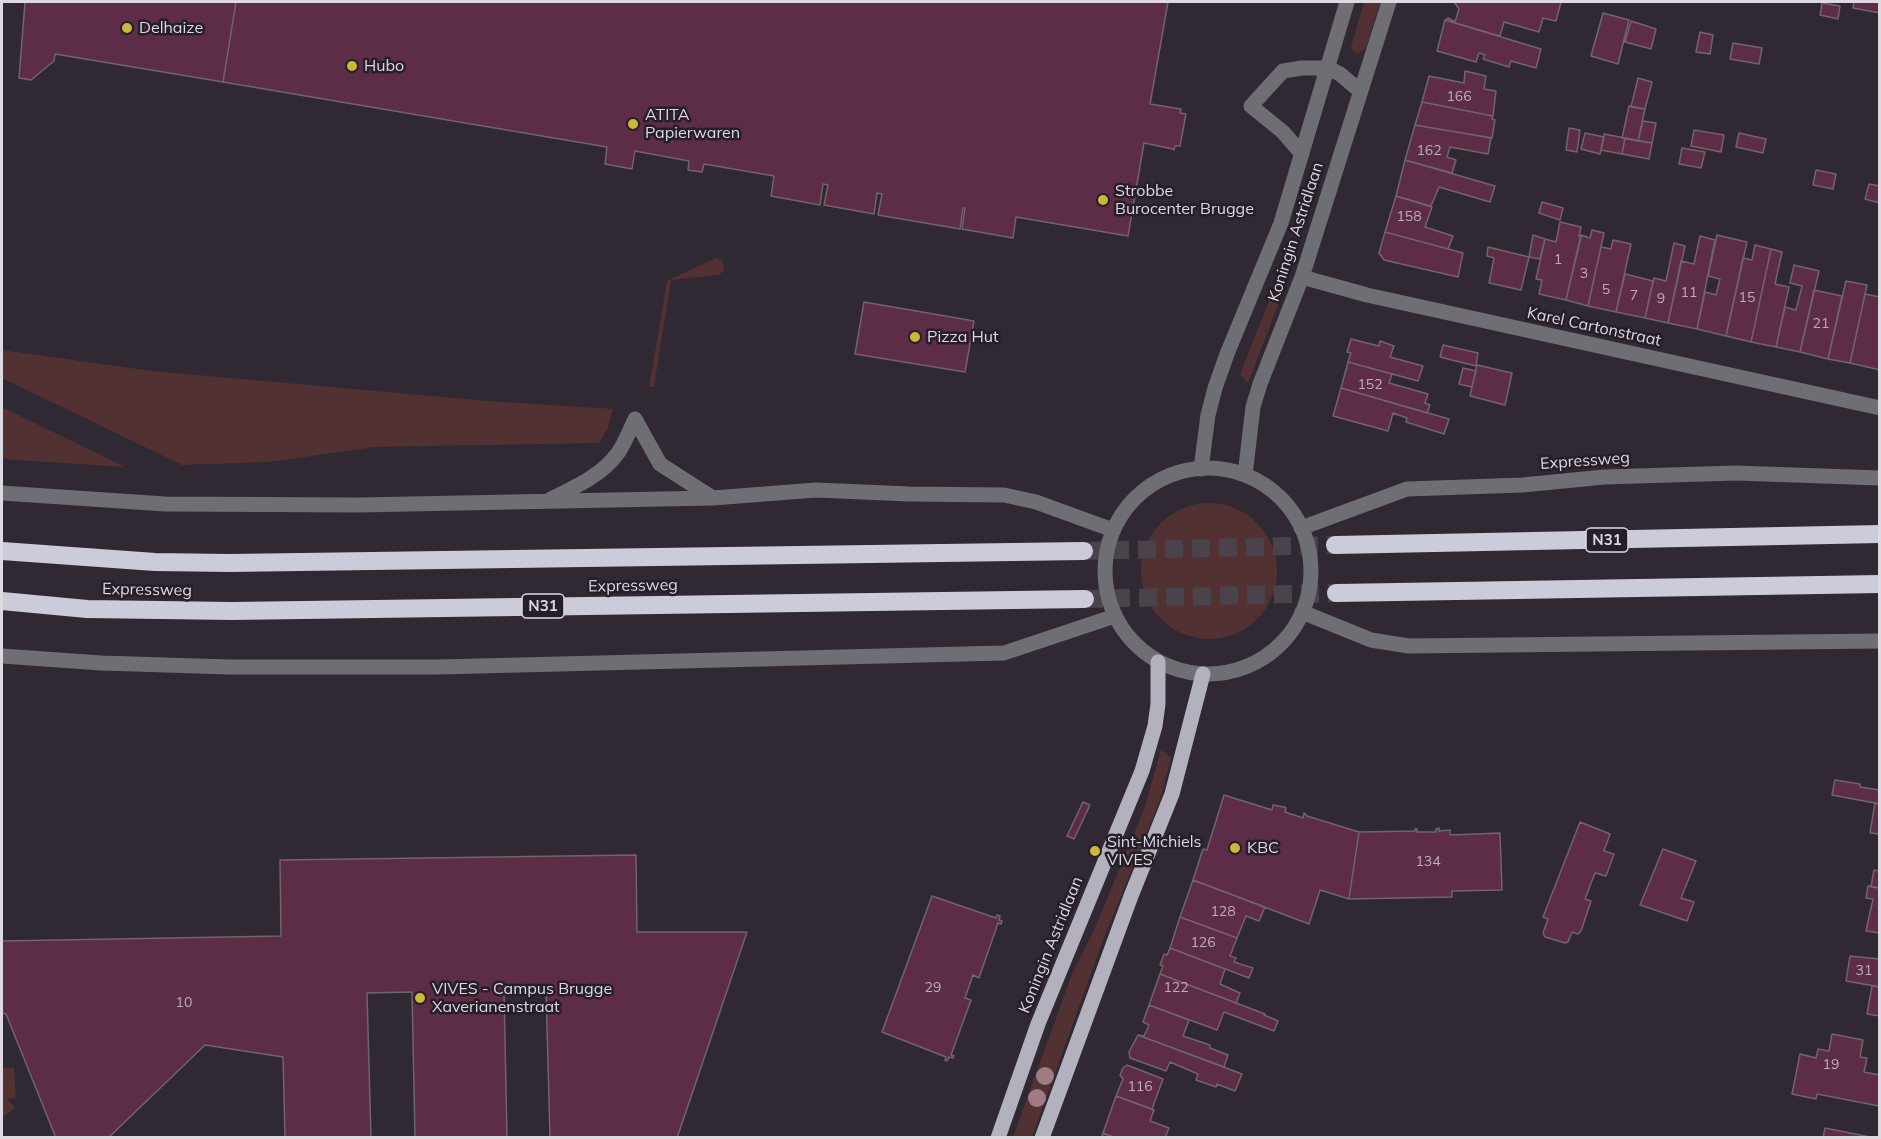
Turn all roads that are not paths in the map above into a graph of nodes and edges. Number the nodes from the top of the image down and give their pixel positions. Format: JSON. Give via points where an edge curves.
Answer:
{"nodes":[{"id":1,"x":1347,"y":2,"type":"edge"},
{"id":2,"x":1389,"y":2,"type":"edge"},
{"id":3,"x":1328,"y":68,"type":"junction"},
{"id":4,"x":1360,"y":91,"type":"junction"},
{"id":5,"x":1302,"y":154,"type":"junction"},
{"id":6,"x":1302,"y":277,"type":"junction"},
{"id":7,"x":1880,"y":408,"type":"edge"},
{"id":8,"x":1201,"y":469,"type":"junction"},
{"id":9,"x":1245,"y":475,"type":"junction"},
{"id":10,"x":1880,"y":478,"type":"edge"},
{"id":11,"x":2,"y":493,"type":"edge"},
{"id":12,"x":713,"y":498,"type":"junction"},
{"id":13,"x":548,"y":501,"type":"junction"},
{"id":14,"x":1301,"y":528,"type":"junction"},
{"id":15,"x":1113,"y":530,"type":"junction"},
{"id":16,"x":1880,"y":534,"type":"edge"},
{"id":17,"x":1335,"y":545,"type":"tunnel mouth"},
{"id":18,"x":2,"y":551,"type":"edge"},
{"id":19,"x":1084,"y":551,"type":"tunnel mouth"},
{"id":20,"x":1880,"y":584,"type":"edge"},
{"id":21,"x":1336,"y":593,"type":"tunnel mouth"},
{"id":22,"x":1085,"y":599,"type":"tunnel mouth"},
{"id":23,"x":2,"y":601,"type":"edge"},
{"id":24,"x":1302,"y":612,"type":"junction"},
{"id":25,"x":1115,"y":616,"type":"junction"},
{"id":26,"x":1880,"y":641,"type":"edge"},
{"id":27,"x":2,"y":656,"type":"edge"},
{"id":28,"x":1158,"y":662,"type":"junction"},
{"id":29,"x":1203,"y":674,"type":"junction"},
{"id":30,"x":998,"y":1137,"type":"edge"},
{"id":31,"x":1042,"y":1137,"type":"edge"}],
"edges":[{"from":1,"to":3,"type":"street","name":"Koningin Astridlaan"},
{"from":2,"to":4,"type":"street","name":"Koningin Astridlaan"},
{"from":3,"to":4,"type":"street"},
{"from":3,"to":5,"type":"street","name":"Koningin Astridlaan"},
{"from":3,"to":5,"type":"street","via":[[1283,71],[1251,106]]},
{"from":4,"to":6,"type":"street","name":"Koningin Astridlaan"},
{"from":5,"to":8,"type":"street","name":"Koningin Astridlaan","via":[[1281,223],[1215,388]]},
{"from":6,"to":7,"type":"street","name":"Karel Cartonstraat","via":[[1367,295]]},
{"from":6,"to":9,"type":"street","name":"Koningin Astridlaan","via":[[1253,407]]},
{"from":8,"to":9,"type":"street","via":[[1224,469]]},
{"from":8,"to":15,"type":"street","via":[[1174,473],[1144,490]]},
{"from":9,"to":14,"type":"street","via":[[1278,496]]},
{"from":10,"to":14,"type":"street","name":"Expressweg","via":[[1736,473],[1407,489]]},
{"from":11,"to":13,"type":"street","via":[[165,504]]},
{"from":12,"to":13,"type":"street"},
{"from":12,"to":13,"type":"street","via":[[660,464],[635,419],[609,464]]},
{"from":12,"to":15,"type":"street","via":[[816,490],[1004,495]]},
{"from":14,"to":24,"type":"street","via":[[1311,567]]},
{"from":15,"to":25,"type":"street","via":[[1107,549],[1105,582]]},
{"from":16,"to":17,"type":"highway","number":"N31"},
{"from":18,"to":19,"type":"highway","name":"Expressweg","via":[[229,563]]},
{"from":20,"to":21,"type":"highway"},
{"from":22,"to":23,"type":"highway","name":"Expressweg","number":"N31","via":[[232,611],[87,609]]},
{"from":24,"to":26,"type":"street","via":[[1371,640],[1409,646]]},
{"from":24,"to":29,"type":"street","via":[[1284,641],[1260,660],[1233,671]]},
{"from":25,"to":27,"type":"street","via":[[1004,653],[449,667],[230,667]]},
{"from":25,"to":28,"type":"street","via":[[1132,641]]},
{"from":28,"to":29,"type":"street"},
{"from":28,"to":30,"type":"main road","name":"Koningin Astridlaan","via":[[1155,726],[1142,771],[1038,1024]]},
{"from":29,"to":31,"type":"main road","via":[[1172,794]]}]}
